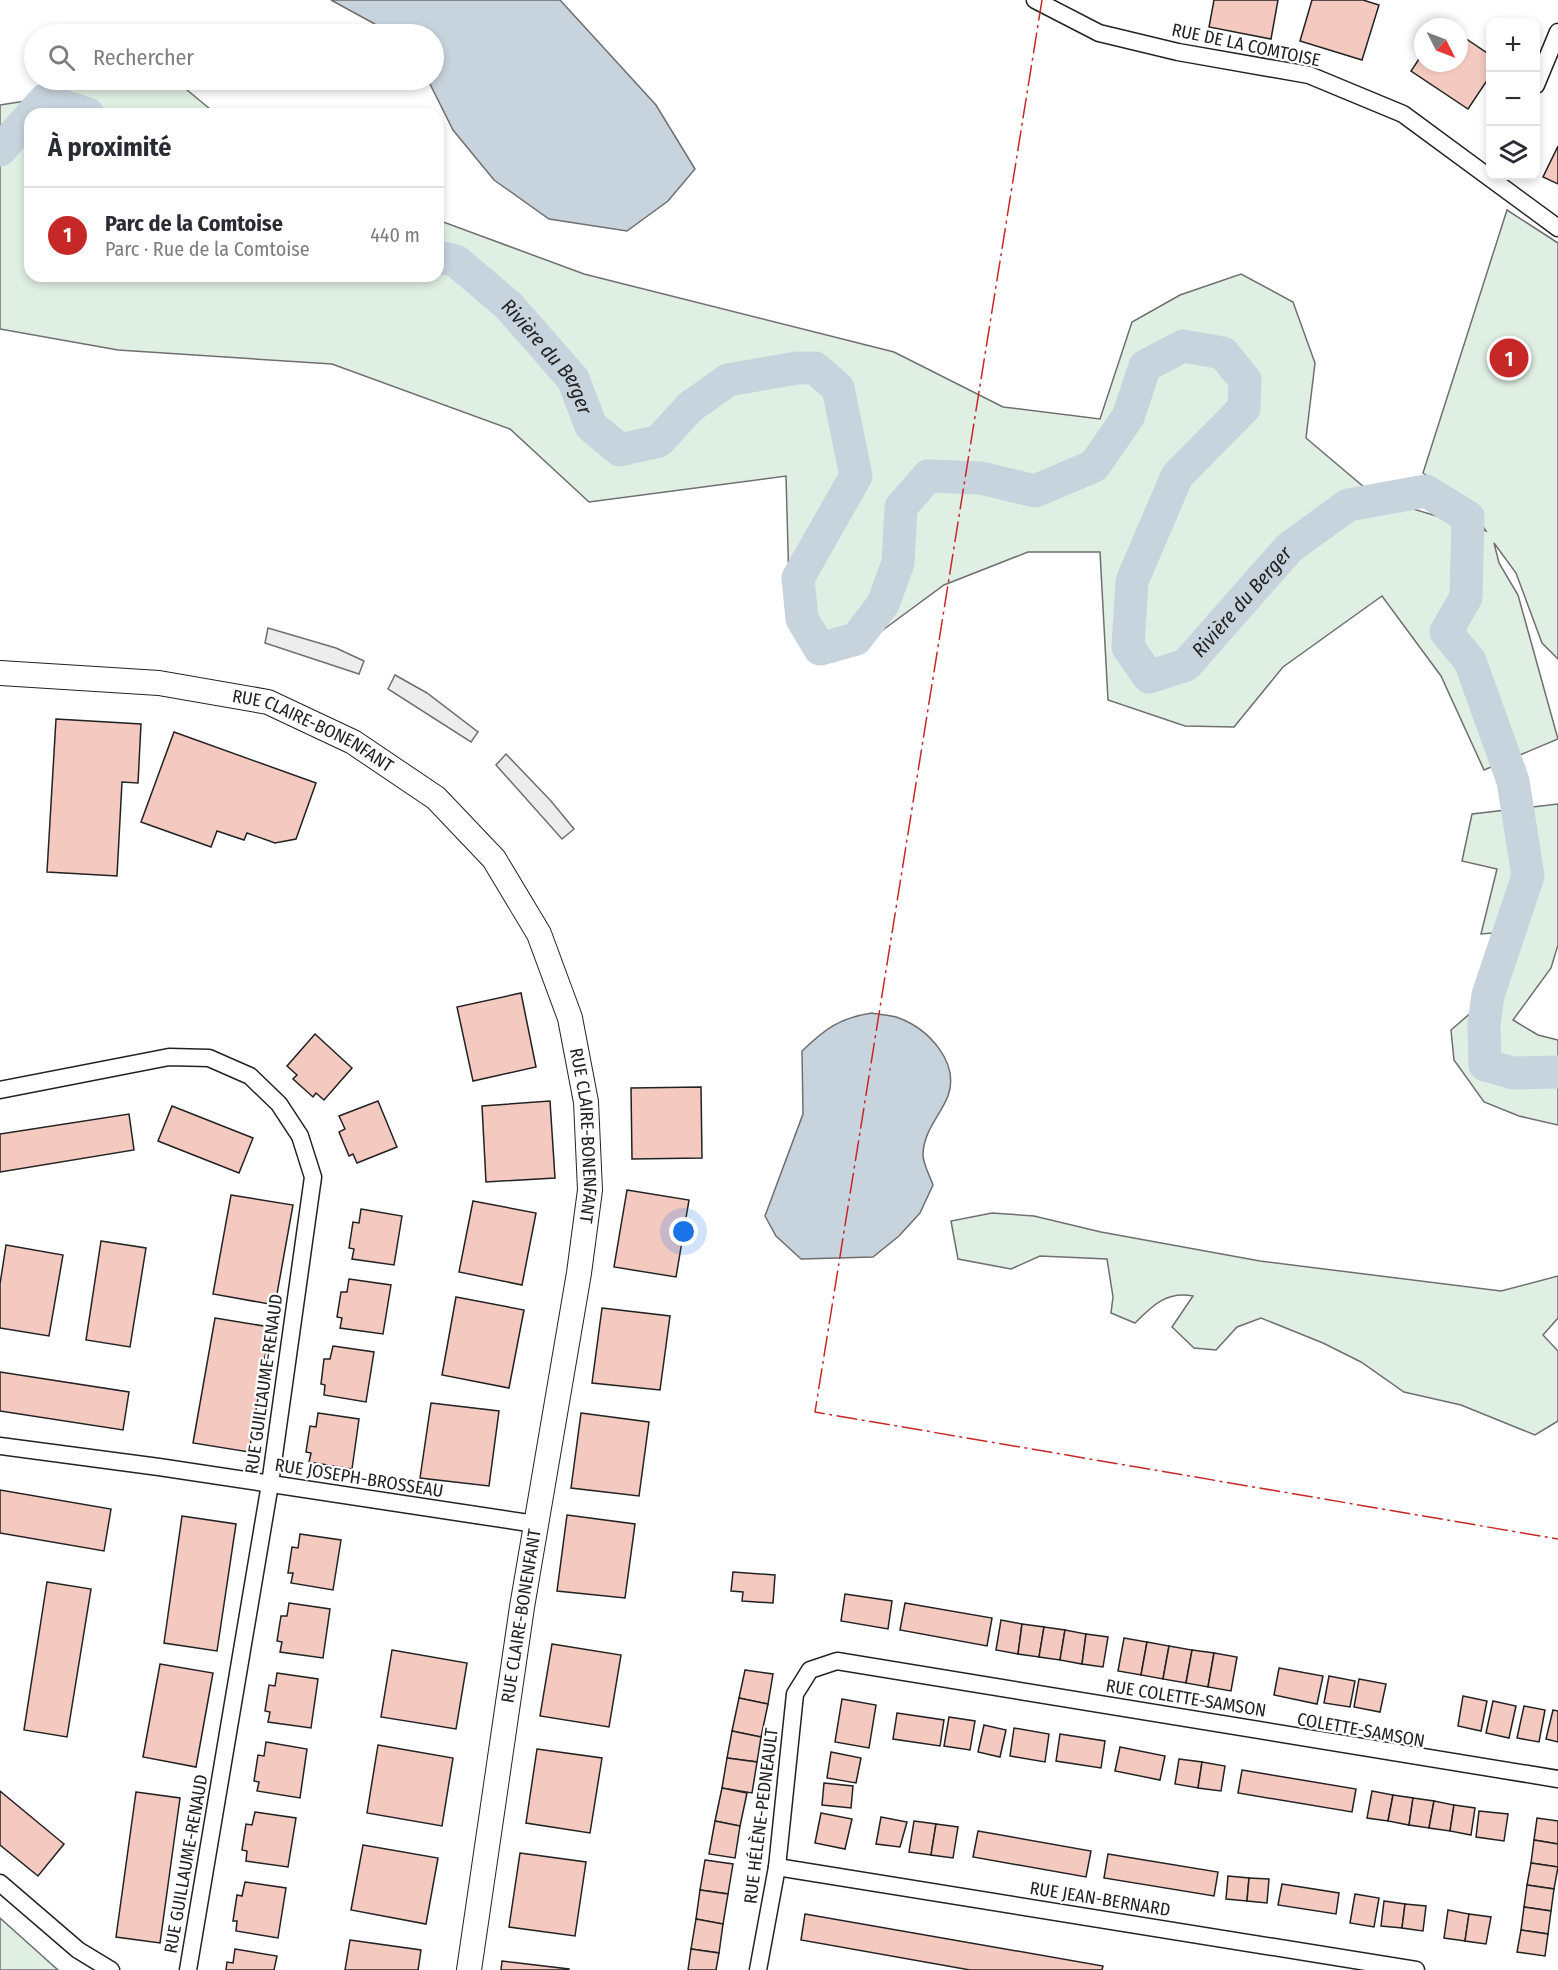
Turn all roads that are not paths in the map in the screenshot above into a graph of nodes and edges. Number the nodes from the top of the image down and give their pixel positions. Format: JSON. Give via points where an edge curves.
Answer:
{"nodes":[{"id":1,"x":1035,"y":0,"type":"edge"},
{"id":2,"x":1558,"y":32,"type":"edge"},
{"id":3,"x":1540,"y":75,"type":"edge"},
{"id":4,"x":1486,"y":167,"type":"edge"},
{"id":5,"x":1501,"y":180,"type":"edge"},
{"id":6,"x":1558,"y":228,"type":"edge"},
{"id":7,"x":0,"y":673,"type":"edge"},
{"id":8,"x":0,"y":1090,"type":"edge"},
{"id":9,"x":0,"y":1446,"type":"edge"},
{"id":10,"x":270,"y":1484,"type":"junction"},
{"id":11,"x":535,"y":1524,"type":"junction"},
{"id":12,"x":810,"y":1670,"type":"joint"},
{"id":13,"x":1558,"y":1781,"type":"edge"},
{"id":14,"x":777,"y":1867,"type":"junction"},
{"id":15,"x":0,"y":1883,"type":"edge"},
{"id":16,"x":111,"y":1970,"type":"edge"},
{"id":17,"x":188,"y":1970,"type":"edge"},
{"id":18,"x":469,"y":1970,"type":"edge"},
{"id":19,"x":758,"y":1970,"type":"edge"},
{"id":20,"x":1416,"y":1970,"type":"edge"}],
"edges":[{"from":1,"to":4,"type":"street","name":"RUE DE LA COMTOISE","via":[[1099,33],[1178,52],[1310,75],[1403,114]]},
{"from":2,"to":3,"type":"street"},
{"from":5,"to":6,"type":"street","name":"RUE DE LA COMTOISE"},
{"from":7,"to":11,"type":"street","name":"RUE CLAIRE-BONENFANT","via":[[159,684],[267,702],[353,742],[436,798],[494,859],[539,934],[570,1018],[586,1102],[590,1190]]},
{"from":8,"to":10,"type":"street","name":"RUE GUILLAUME-RENAUD","via":[[169,1057],[209,1058],[250,1076],[279,1104],[300,1136],[313,1177]]},
{"from":9,"to":10,"type":"street","name":"RUE JOSEPH-BROSSEAU"},
{"from":10,"to":11,"type":"street","name":"RUE JOSEPH-BROSSEAU"},
{"from":10,"to":17,"type":"street","name":"RUE GUILLAUME-RENAUD"},
{"from":11,"to":18,"type":"street","name":"RUE CLAIRE-BONENFANT"},
{"from":12,"to":13,"type":"street","name":"RUE COLETTE-SAMSON","via":[[837,1661]]},
{"from":12,"to":14,"type":"street","name":"RUE HÉLÈNE-PEDNEAULT","via":[[795,1694]]},
{"from":14,"to":19,"type":"street","name":"RUE HÉLÈNE-PEDNEAULT"},
{"from":14,"to":20,"type":"street","name":"RUE JEAN-BERNARD"},
{"from":15,"to":16,"type":"street","via":[[78,1950]]}]}
